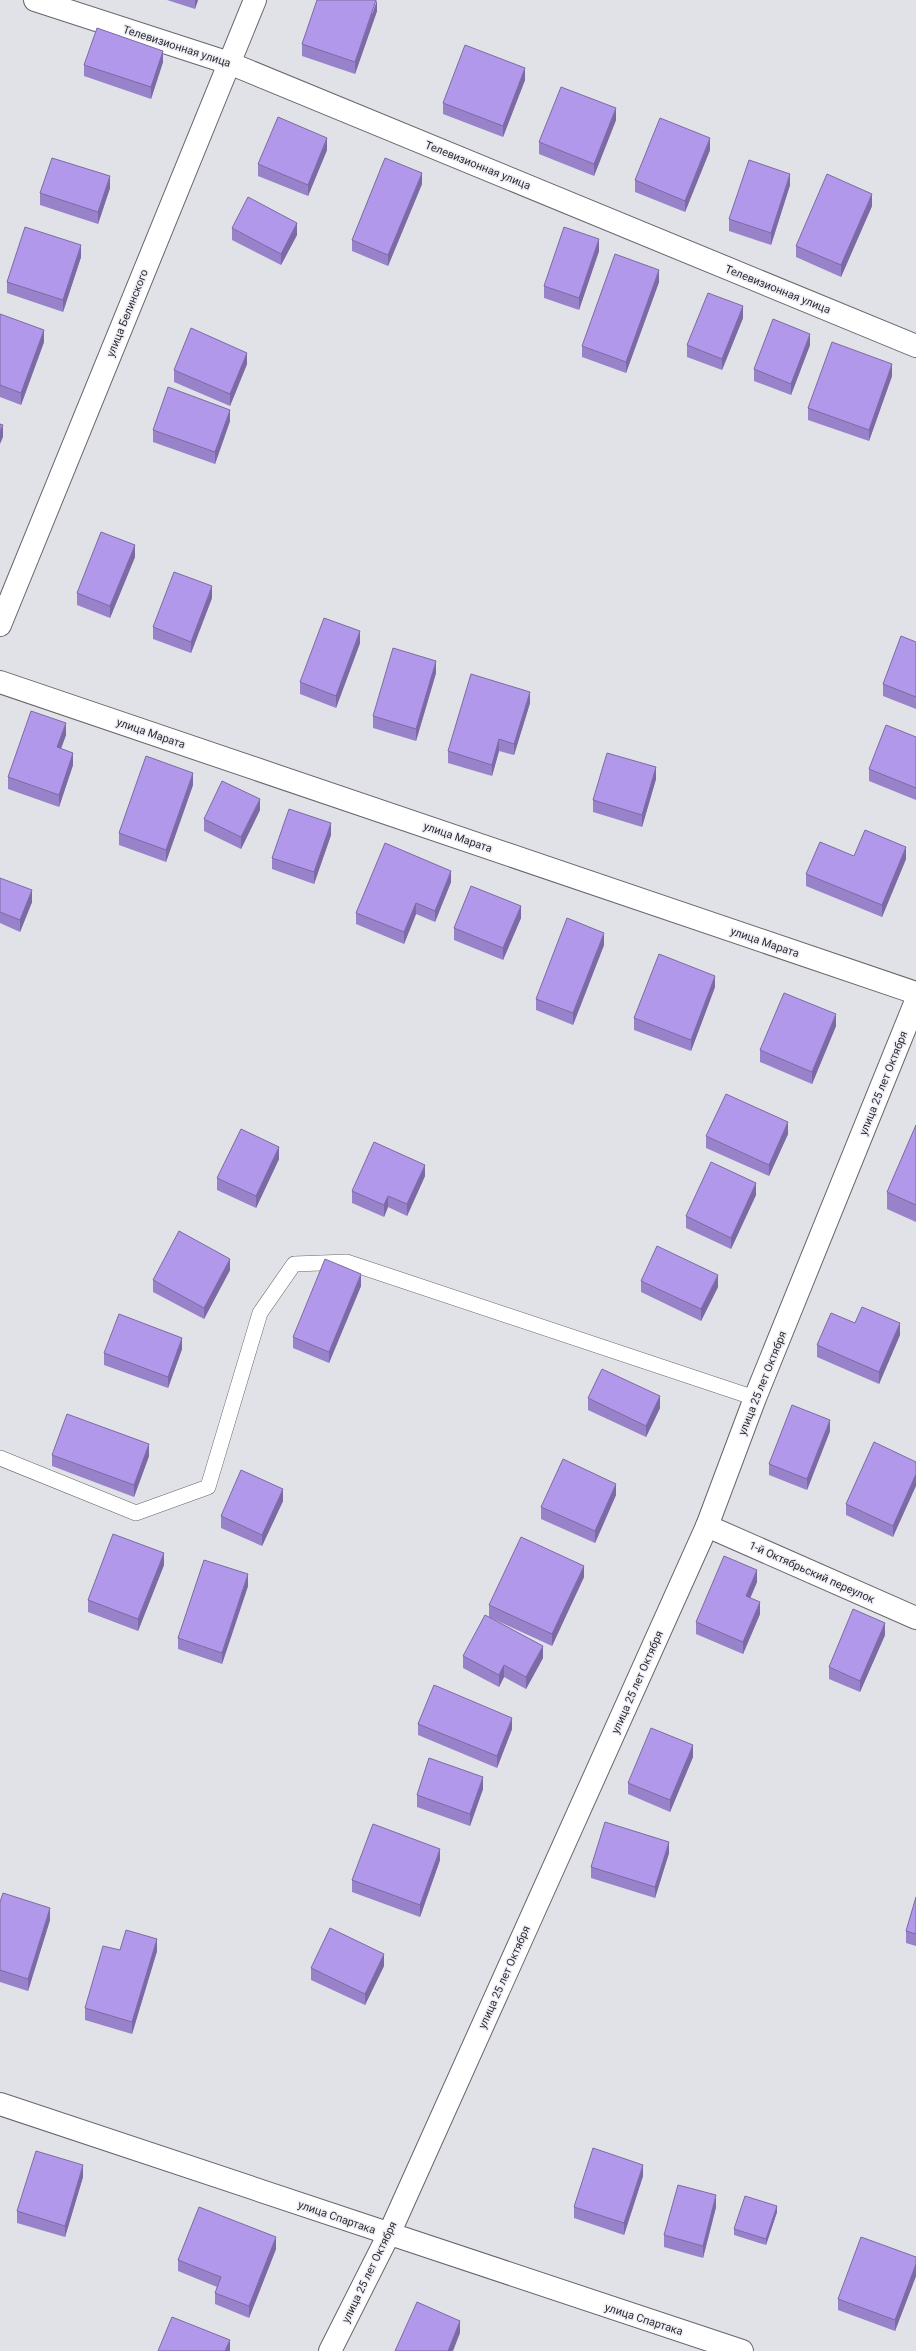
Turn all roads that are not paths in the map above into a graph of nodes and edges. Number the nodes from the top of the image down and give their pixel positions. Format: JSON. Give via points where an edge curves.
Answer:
{"nodes":[{"id":1,"x":35,"y":0,"type":"edge"},
{"id":2,"x":255,"y":0,"type":"edge"},
{"id":3,"x":229,"y":63,"type":"junction"},
{"id":4,"x":916,"y":346,"type":"edge"},
{"id":5,"x":0,"y":625,"type":"edge"},
{"id":6,"x":0,"y":682,"type":"edge"},
{"id":7,"x":916,"y":993,"type":"edge"},
{"id":8,"x":916,"y":1001,"type":"edge"},
{"id":9,"x":755,"y":1398,"type":"junction"},
{"id":10,"x":0,"y":1458,"type":"edge"},
{"id":11,"x":707,"y":1526,"type":"junction"},
{"id":12,"x":916,"y":1618,"type":"edge"},
{"id":13,"x":0,"y":2104,"type":"edge"},
{"id":14,"x":389,"y":2234,"type":"junction"},
{"id":15,"x":330,"y":2351,"type":"edge"},
{"id":16,"x":742,"y":2351,"type":"edge"}],
"edges":[{"from":1,"to":3,"type":"street","name":"Телевизионная улица"},
{"from":2,"to":3,"type":"street","name":"улица Белинского"},
{"from":3,"to":4,"type":"street","name":"Телевизионная улица"},
{"from":3,"to":5,"type":"street","name":"улица Белинского"},
{"from":6,"to":7,"type":"street","name":"улица Марата"},
{"from":8,"to":9,"type":"street","name":"улица 25 лет Октября"},
{"from":9,"to":10,"type":"lane","via":[[346,1262],[294,1264],[260,1312],[208,1487],[136,1513]]},
{"from":9,"to":11,"type":"street","name":"улица 25 лет Октября"},
{"from":11,"to":12,"type":"street","name":"1-й Октябрьский переулок"},
{"from":11,"to":14,"type":"street","name":"улица 25 лет Октября"},
{"from":13,"to":14,"type":"street","name":"улица Спартака"},
{"from":14,"to":15,"type":"street","name":"улица 25 лет Октября"},
{"from":14,"to":16,"type":"street","name":"улица Спартака"}]}
